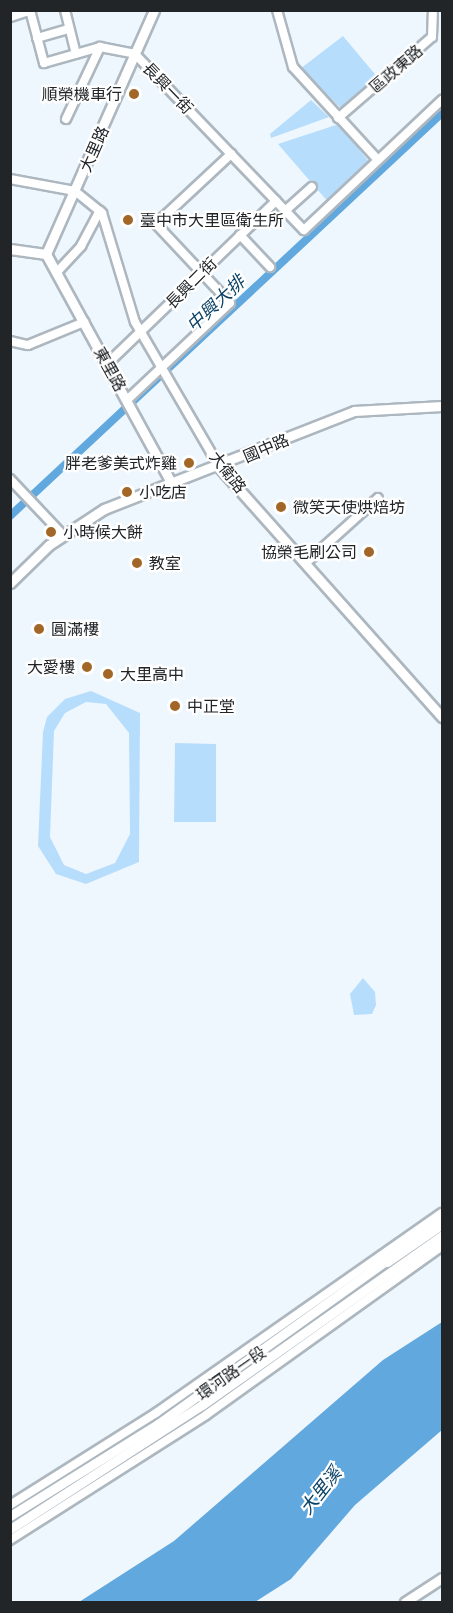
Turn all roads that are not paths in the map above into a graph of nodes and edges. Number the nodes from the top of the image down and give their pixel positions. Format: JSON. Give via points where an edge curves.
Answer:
{"nodes":[{"id":1,"x":29,"y":10,"type":"edge"},
{"id":2,"x":65,"y":10,"type":"edge"},
{"id":3,"x":154,"y":10,"type":"edge"},
{"id":4,"x":277,"y":10,"type":"edge"},
{"id":5,"x":433,"y":10,"type":"edge"},
{"id":6,"x":10,"y":16,"type":"edge"},
{"id":7,"x":69,"y":28,"type":"junction"},
{"id":8,"x":37,"y":38,"type":"junction"},
{"id":9,"x":100,"y":47,"type":"junction"},
{"id":10,"x":76,"y":54,"type":"junction"},
{"id":11,"x":135,"y":54,"type":"junction"},
{"id":12,"x":442,"y":99,"type":"edge"},
{"id":13,"x":338,"y":118,"type":"junction"},
{"id":14,"x":66,"y":119,"type":"dead end"},
{"id":15,"x":231,"y":154,"type":"junction"},
{"id":16,"x":377,"y":159,"type":"junction"},
{"id":17,"x":10,"y":179,"type":"edge"},
{"id":18,"x":312,"y":187,"type":"dead end"},
{"id":19,"x":75,"y":190,"type":"junction"},
{"id":20,"x":276,"y":201,"type":"junction"},
{"id":21,"x":100,"y":211,"type":"junction"},
{"id":22,"x":285,"y":211,"type":"junction"},
{"id":23,"x":240,"y":235,"type":"junction"},
{"id":24,"x":10,"y":249,"type":"edge"},
{"id":25,"x":45,"y":254,"type":"junction"},
{"id":26,"x":270,"y":267,"type":"dead end"},
{"id":27,"x":58,"y":271,"type":"junction"},
{"id":28,"x":202,"y":272,"type":"junction"},
{"id":29,"x":84,"y":322,"type":"junction"},
{"id":30,"x":140,"y":333,"type":"junction"},
{"id":31,"x":10,"y":341,"type":"edge"},
{"id":32,"x":107,"y":364,"type":"junction"},
{"id":33,"x":163,"y":371,"type":"junction"},
{"id":34,"x":128,"y":403,"type":"junction"},
{"id":35,"x":442,"y":406,"type":"edge"},
{"id":36,"x":220,"y":468,"type":"junction"},
{"id":37,"x":10,"y":479,"type":"edge"},
{"id":38,"x":172,"y":484,"type":"junction"},
{"id":39,"x":378,"y":498,"type":"dead end"},
{"id":40,"x":63,"y":535,"type":"junction"},
{"id":41,"x":308,"y":561,"type":"junction"},
{"id":42,"x":10,"y":583,"type":"edge"},
{"id":43,"x":442,"y":717,"type":"edge"},
{"id":44,"x":442,"y":1215,"type":"edge"},
{"id":45,"x":442,"y":1223,"type":"edge"},
{"id":46,"x":442,"y":1236,"type":"edge"},
{"id":47,"x":442,"y":1246,"type":"edge"},
{"id":48,"x":387,"y":1261,"type":"junction"},
{"id":49,"x":10,"y":1504,"type":"edge"},
{"id":50,"x":10,"y":1516,"type":"edge"},
{"id":51,"x":10,"y":1528,"type":"edge"},
{"id":52,"x":10,"y":1540,"type":"edge"},
{"id":53,"x":442,"y":1578,"type":"edge"},
{"id":54,"x":405,"y":1602,"type":"edge"}],
"edges":[{"from":1,"to":6,"type":"street"},
{"from":1,"to":8,"type":"street","name":"長興一街"},
{"from":2,"to":7,"type":"street"},
{"from":3,"to":11,"type":"street","name":"大里路"},
{"from":4,"to":13,"type":"street","via":[[293,67]]},
{"from":5,"to":13,"type":"street","name":"區政東路","via":[[432,37]]},
{"from":7,"to":8,"type":"street"},
{"from":7,"to":10,"type":"street"},
{"from":8,"to":10,"type":"street","name":"長興一街","via":[[44,63]]},
{"from":9,"to":10,"type":"street","name":"長興一街"},
{"from":9,"to":11,"type":"street","name":"長興一街"},
{"from":9,"to":14,"type":"street"},
{"from":11,"to":15,"type":"street","name":"長興一街"},
{"from":11,"to":19,"type":"street","name":"大里路"},
{"from":12,"to":16,"type":"street"},
{"from":13,"to":16,"type":"street"},
{"from":15,"to":20,"type":"street","name":"長興一街"},
{"from":15,"to":28,"type":"street","via":[[156,224]]},
{"from":16,"to":22,"type":"street","name":"長興一街","via":[[304,230]]},
{"from":17,"to":19,"type":"street"},
{"from":18,"to":22,"type":"street"},
{"from":19,"to":21,"type":"street"},
{"from":19,"to":25,"type":"street","name":"大里路"},
{"from":20,"to":22,"type":"street","name":"長興一街"},
{"from":20,"to":23,"type":"street","name":"長興二街"},
{"from":21,"to":27,"type":"street","via":[[81,246]]},
{"from":21,"to":30,"type":"street","name":"大衛路"},
{"from":23,"to":26,"type":"street"},
{"from":23,"to":28,"type":"street","name":"長興二街"},
{"from":24,"to":25,"type":"street"},
{"from":25,"to":27,"type":"street","name":"東里路"},
{"from":27,"to":29,"type":"street","name":"東里路"},
{"from":28,"to":30,"type":"street","name":"長興二街"},
{"from":28,"to":33,"type":"street","via":[[230,303]]},
{"from":29,"to":31,"type":"street","via":[[28,345]]},
{"from":29,"to":32,"type":"street","name":"東里路"},
{"from":30,"to":32,"type":"street","name":"長興二街"},
{"from":30,"to":33,"type":"street","name":"大衛路"},
{"from":32,"to":34,"type":"street","name":"東里路"},
{"from":33,"to":34,"type":"street"},
{"from":33,"to":36,"type":"street","name":"大衛路"},
{"from":34,"to":38,"type":"street","name":"東里路"},
{"from":35,"to":36,"type":"street","name":"國中路","via":[[362,409]]},
{"from":36,"to":38,"type":"street","name":"國中路"},
{"from":36,"to":41,"type":"street","name":"大衛路"},
{"from":37,"to":40,"type":"street"},
{"from":38,"to":40,"type":"street","name":"國中路","via":[[104,509]]},
{"from":39,"to":41,"type":"street"},
{"from":40,"to":42,"type":"street","name":"國中路"},
{"from":41,"to":43,"type":"street","name":"大衛路"},
{"from":44,"to":48,"type":"street","name":"環河路一段"},
{"from":44,"to":49,"type":"street","name":"環河路一段","via":[[156,1413]]},
{"from":45,"to":48,"type":"highway"},
{"from":46,"to":51,"type":"street","name":"環河路一段","via":[[202,1405]]},
{"from":47,"to":52,"type":"street","name":"環河路一段","via":[[206,1415]]},
{"from":48,"to":50,"type":"street","name":"環河路一段","via":[[158,1424]]},
{"from":53,"to":54,"type":"street"}]}
